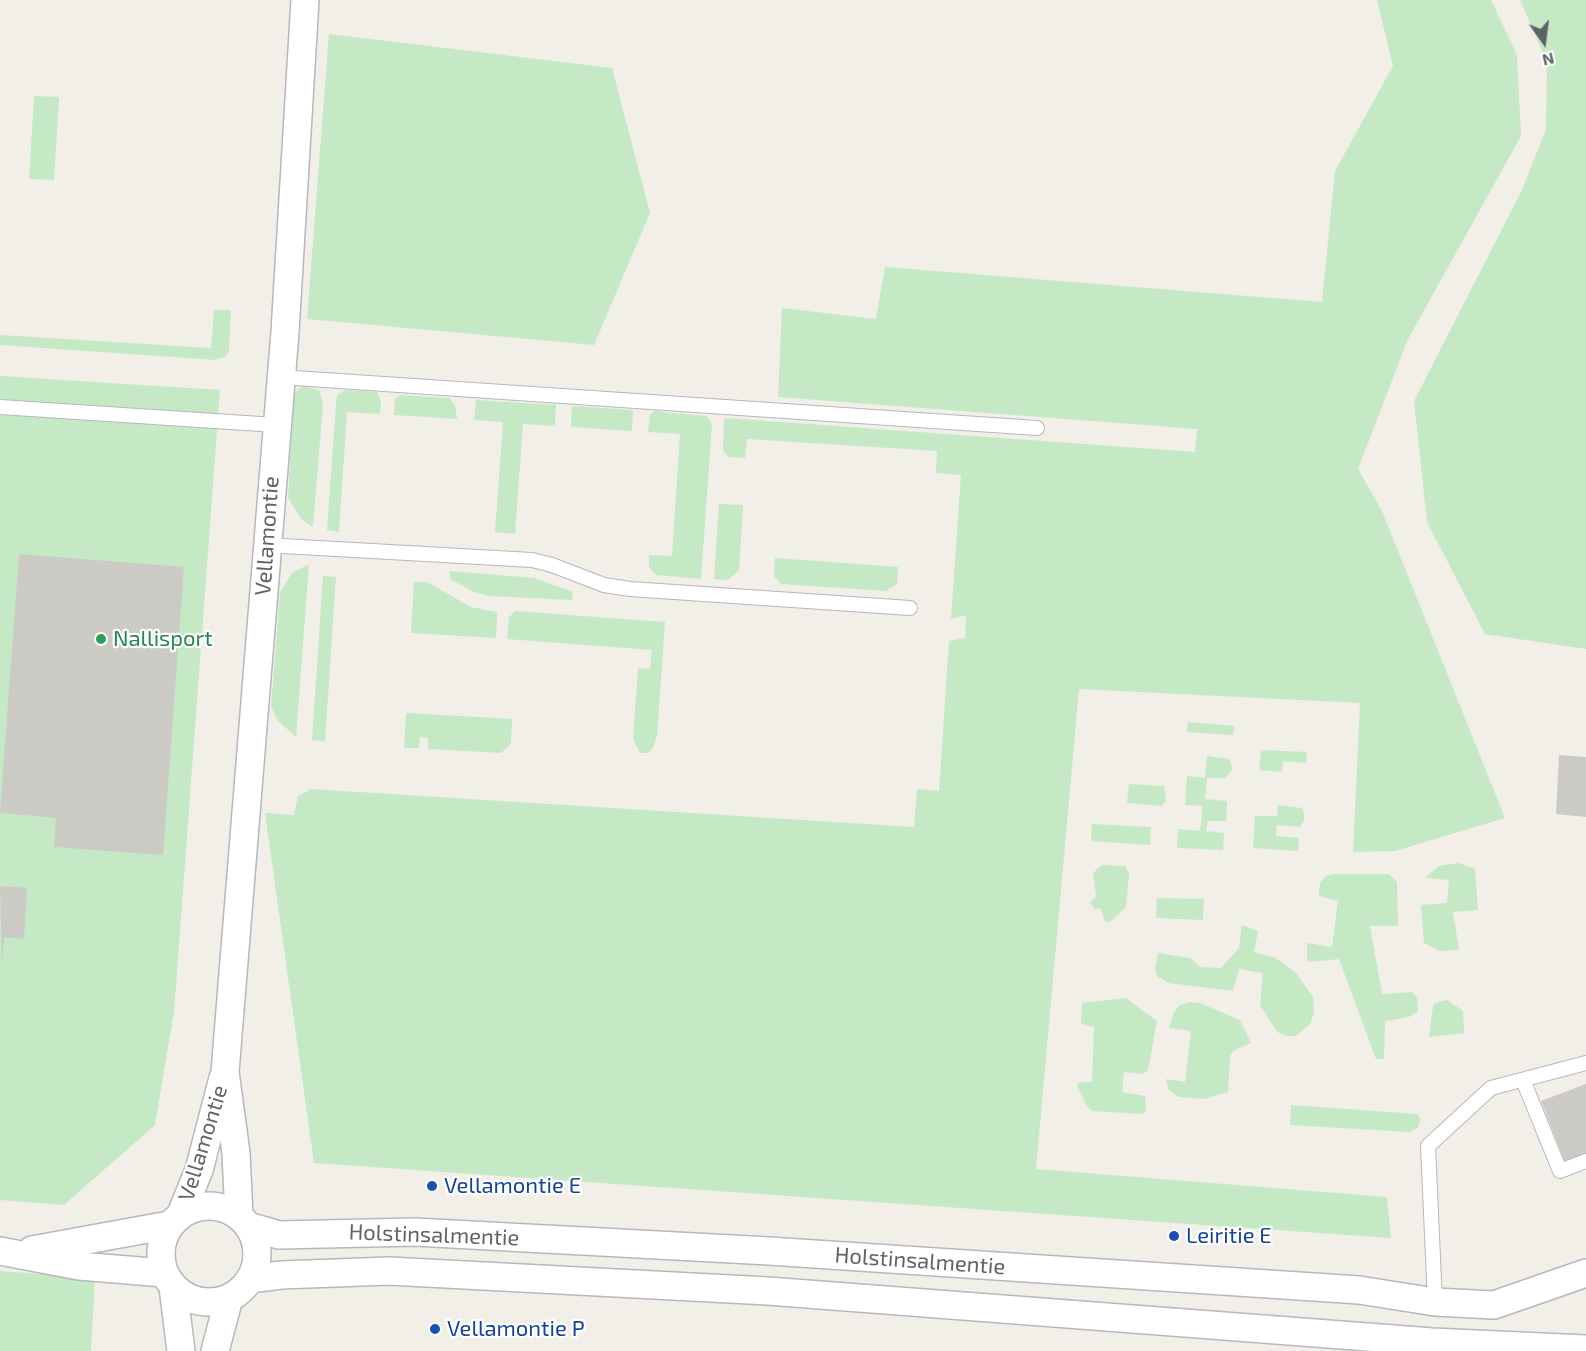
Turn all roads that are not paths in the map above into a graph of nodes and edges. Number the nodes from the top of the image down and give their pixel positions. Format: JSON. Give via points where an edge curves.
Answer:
{"nodes":[{"id":1,"x":305,"y":0,"type":"edge"},
{"id":2,"x":280,"y":377,"type":"junction"},
{"id":3,"x":0,"y":407,"type":"edge"},
{"id":4,"x":276,"y":425,"type":"junction"},
{"id":5,"x":1037,"y":428,"type":"dead end"},
{"id":6,"x":266,"y":545,"type":"junction"},
{"id":7,"x":910,"y":608,"type":"dead end"},
{"id":8,"x":1586,"y":1063,"type":"edge"},
{"id":9,"x":225,"y":1072,"type":"junction"},
{"id":10,"x":1523,"y":1080,"type":"junction"},
{"id":11,"x":1586,"y":1161,"type":"edge"},
{"id":12,"x":175,"y":1220,"type":"junction"},
{"id":13,"x":244,"y":1221,"type":"junction"},
{"id":14,"x":8,"y":1252,"type":"edge"},
{"id":15,"x":1586,"y":1274,"type":"edge"},
{"id":16,"x":250,"y":1279,"type":"junction"},
{"id":17,"x":168,"y":1280,"type":"junction"},
{"id":18,"x":229,"y":1298,"type":"junction"},
{"id":19,"x":1435,"y":1302,"type":"junction"},
{"id":20,"x":1432,"y":1347,"type":"edge"},
{"id":21,"x":1586,"y":1349,"type":"edge"},
{"id":22,"x":181,"y":1351,"type":"edge"},
{"id":23,"x":214,"y":1351,"type":"edge"}],
"edges":[{"from":1,"to":2,"type":"street","name":"Vellamontie"},
{"from":2,"to":4,"type":"street","name":"Vellamontie"},
{"from":2,"to":5,"type":"lane"},
{"from":3,"to":4,"type":"lane"},
{"from":4,"to":6,"type":"street","name":"Vellamontie"},
{"from":6,"to":7,"type":"lane","via":[[532,561],[604,585],[630,589]]},
{"from":6,"to":9,"type":"street","name":"Vellamontie"},
{"from":8,"to":10,"type":"lane"},
{"from":9,"to":12,"type":"street","name":"Vellamontie","via":[[200,1170]]},
{"from":9,"to":13,"type":"street","name":"Vellamontie"},
{"from":10,"to":11,"type":"lane","via":[[1560,1171]]},
{"from":10,"to":19,"type":"lane","via":[[1491,1088],[1428,1146]]},
{"from":12,"to":13,"type":"street","via":[[196,1207],[213,1205]]},
{"from":12,"to":14,"type":"street"},
{"from":12,"to":17,"type":"street","via":[[162,1240],[160,1257]]},
{"from":13,"to":16,"type":"street","via":[[255,1239],[257,1252]]},
{"from":13,"to":19,"type":"street","name":"Holstinsalmentie","via":[[279,1235],[415,1232],[781,1252],[1359,1290]]},
{"from":14,"to":17,"type":"street"},
{"from":15,"to":19,"type":"street","name":"Holstinsalmentie","via":[[1494,1305]]},
{"from":16,"to":18,"type":"street"},
{"from":16,"to":20,"type":"street","name":"Holstinsalmentie","via":[[323,1273],[425,1273],[768,1291]]},
{"from":17,"to":18,"type":"street","via":[[186,1297],[202,1302]]},
{"from":17,"to":22,"type":"street"},
{"from":18,"to":23,"type":"street"},
{"from":19,"to":20,"type":"street"},
{"from":20,"to":21,"type":"street","name":"Holstinsalmentie"}]}
